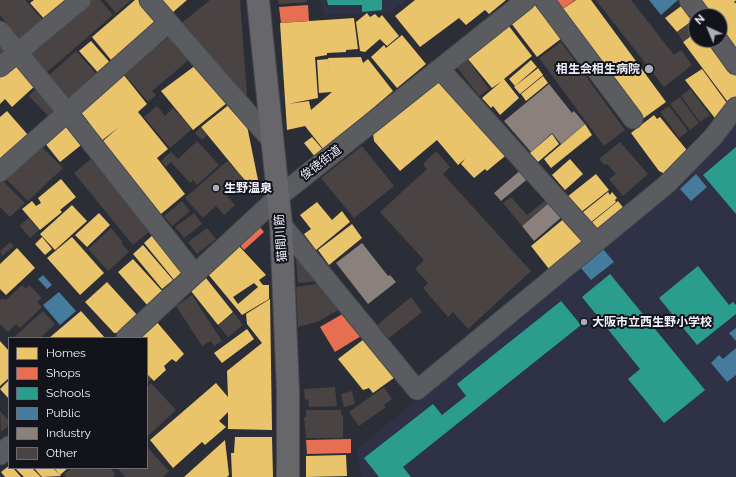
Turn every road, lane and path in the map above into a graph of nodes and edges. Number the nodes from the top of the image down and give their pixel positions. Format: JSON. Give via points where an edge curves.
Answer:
{"nodes":[{"id":1,"x":81,"y":0,"type":"edge"},
{"id":2,"x":149,"y":0,"type":"edge"},
{"id":3,"x":258,"y":0,"type":"edge"},
{"id":4,"x":526,"y":0,"type":"edge"},
{"id":5,"x":544,"y":0,"type":"edge"},
{"id":6,"x":168,"y":24,"type":"junction"},
{"id":7,"x":0,"y":31,"type":"edge"},
{"id":8,"x":724,"y":48,"type":"edge"},
{"id":9,"x":18,"y":52,"type":"junction"},
{"id":10,"x":736,"y":65,"type":"edge"},
{"id":11,"x":0,"y":66,"type":"edge"},
{"id":12,"x":440,"y":69,"type":"junction"},
{"id":13,"x":736,"y":107,"type":"edge"},
{"id":14,"x":68,"y":113,"type":"junction"},
{"id":15,"x":634,"y":119,"type":"dead end"},
{"id":16,"x":273,"y":142,"type":"junction"},
{"id":17,"x":0,"y":172,"type":"edge"},
{"id":18,"x":277,"y":198,"type":"junction"},
{"id":19,"x":281,"y":224,"type":"junction"},
{"id":20,"x":596,"y":242,"type":"junction"},
{"id":21,"x":195,"y":274,"type":"junction"},
{"id":22,"x":127,"y":337,"type":"edge"},
{"id":23,"x":8,"y":447,"type":"edge"},
{"id":24,"x":0,"y":455,"type":"edge"},
{"id":25,"x":288,"y":477,"type":"edge"}],
"edges":[{"from":1,"to":9,"type":"street"},
{"from":2,"to":6,"type":"street"},
{"from":3,"to":16,"type":"street","name":"猫間川筋"},
{"from":4,"to":12,"type":"street","name":"俊徳街道"},
{"from":5,"to":15,"type":"street"},
{"from":6,"to":14,"type":"street"},
{"from":6,"to":16,"type":"street"},
{"from":7,"to":9,"type":"street"},
{"from":8,"to":10,"type":"street"},
{"from":9,"to":11,"type":"street"},
{"from":9,"to":14,"type":"street"},
{"from":12,"to":18,"type":"street","name":"俊徳街道"},
{"from":12,"to":20,"type":"street"},
{"from":13,"to":20,"type":"street","via":[[713,137],[667,184]]},
{"from":14,"to":17,"type":"street"},
{"from":14,"to":21,"type":"street"},
{"from":16,"to":18,"type":"street","name":"猫間川筋"},
{"from":18,"to":19,"type":"street","name":"猫間川筋"},
{"from":18,"to":21,"type":"street","name":"俊徳街道"},
{"from":19,"to":20,"type":"street","via":[[417,390],[556,278]]},
{"from":19,"to":25,"type":"street","name":"猫間川筋","via":[[288,391]]},
{"from":21,"to":22,"type":"street","name":"俊徳街道"},
{"from":23,"to":24,"type":"street"}]}
